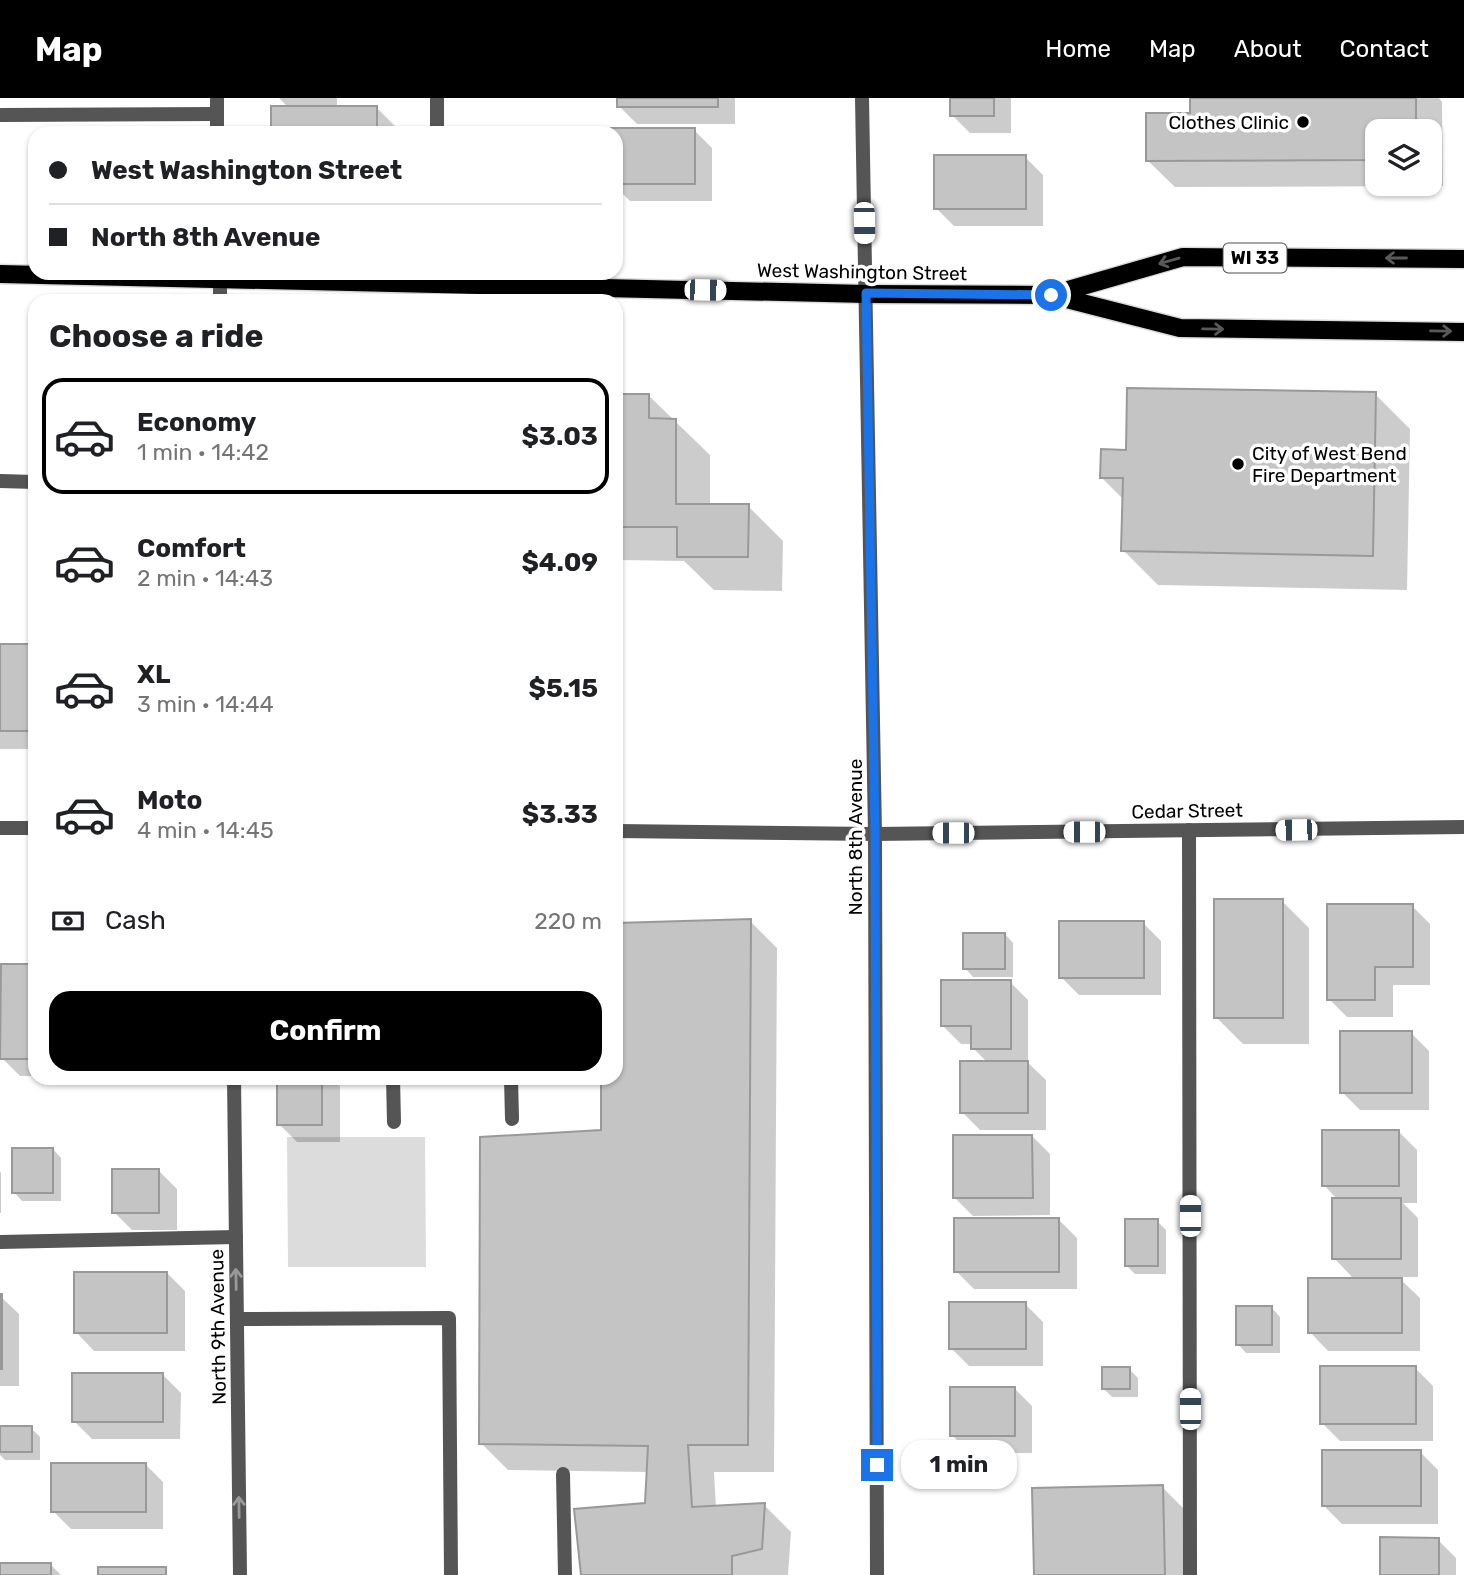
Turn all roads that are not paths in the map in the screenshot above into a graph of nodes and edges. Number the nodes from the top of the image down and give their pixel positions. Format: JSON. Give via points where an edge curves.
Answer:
{"nodes":[{"id":1,"x":217,"y":98,"type":"edge"},
{"id":2,"x":438,"y":98,"type":"edge"},
{"id":3,"x":862,"y":98,"type":"edge"},
{"id":4,"x":217,"y":114,"type":"junction"},
{"id":5,"x":0,"y":115,"type":"edge"},
{"id":6,"x":218,"y":126,"type":"edge"},
{"id":7,"x":437,"y":126,"type":"edge"},
{"id":8,"x":1464,"y":259,"type":"edge"},
{"id":9,"x":0,"y":274,"type":"edge"},
{"id":10,"x":28,"y":274,"type":"edge"},
{"id":11,"x":494,"y":280,"type":"edge"},
{"id":12,"x":866,"y":293,"type":"junction"},
{"id":13,"x":1051,"y":295,"type":"junction"},
{"id":14,"x":1464,"y":332,"type":"edge"},
{"id":15,"x":0,"y":481,"type":"edge"},
{"id":16,"x":28,"y":482,"type":"edge"},
{"id":17,"x":1464,"y":827,"type":"edge"},
{"id":18,"x":0,"y":828,"type":"edge"},
{"id":19,"x":28,"y":828,"type":"edge"},
{"id":20,"x":623,"y":831,"type":"edge"},
{"id":21,"x":1189,"y":831,"type":"junction"},
{"id":22,"x":875,"y":834,"type":"junction"},
{"id":23,"x":234,"y":1085,"type":"edge"},
{"id":24,"x":393,"y":1085,"type":"edge"},
{"id":25,"x":511,"y":1085,"type":"edge"},
{"id":26,"x":512,"y":1119,"type":"dead end"},
{"id":27,"x":394,"y":1122,"type":"dead end"},
{"id":28,"x":236,"y":1237,"type":"junction"},
{"id":29,"x":0,"y":1242,"type":"edge"},
{"id":30,"x":237,"y":1319,"type":"junction"},
{"id":31,"x":563,"y":1474,"type":"dead end"},
{"id":32,"x":240,"y":1575,"type":"edge"},
{"id":33,"x":450,"y":1575,"type":"edge"},
{"id":34,"x":565,"y":1575,"type":"edge"},
{"id":35,"x":877,"y":1575,"type":"edge"},
{"id":36,"x":1190,"y":1575,"type":"edge"}],
"edges":[{"from":1,"to":4,"type":"street"},
{"from":2,"to":7,"type":"street"},
{"from":3,"to":12,"type":"street","name":"North 8th Avenue"},
{"from":4,"to":5,"type":"street"},
{"from":4,"to":6,"type":"street"},
{"from":8,"to":13,"type":"main road","name":"West Washington Street","number":"WI 33","one_way":true,"via":[[1183,257]]},
{"from":9,"to":10,"type":"main road","name":"West Washington Street","number":"WI 33"},
{"from":11,"to":12,"type":"main road","name":"West Washington Street","number":"WI 33"},
{"from":12,"to":13,"type":"main road","name":"West Washington Street","number":"WI 33"},
{"from":12,"to":22,"type":"street","name":"North 8th Avenue"},
{"from":13,"to":14,"type":"main road","name":"West Washington Street","number":"WI 33","one_way":true,"via":[[1180,328]]},
{"from":15,"to":16,"type":"street"},
{"from":17,"to":21,"type":"street","name":"Cedar Street"},
{"from":18,"to":19,"type":"street"},
{"from":20,"to":22,"type":"street","name":"Cedar Street"},
{"from":21,"to":22,"type":"street","name":"Cedar Street"},
{"from":21,"to":36,"type":"street"},
{"from":22,"to":35,"type":"street","name":"North 8th Avenue"},
{"from":23,"to":28,"type":"street","name":"North 9th Avenue"},
{"from":24,"to":27,"type":"street"},
{"from":25,"to":26,"type":"street"},
{"from":28,"to":29,"type":"street"},
{"from":30,"to":28,"type":"street","name":"North 9th Avenue","one_way":true},
{"from":32,"to":30,"type":"street","name":"North 9th Avenue","one_way":true},
{"from":30,"to":33,"type":"street","via":[[449,1318]]},
{"from":31,"to":34,"type":"street"}]}
